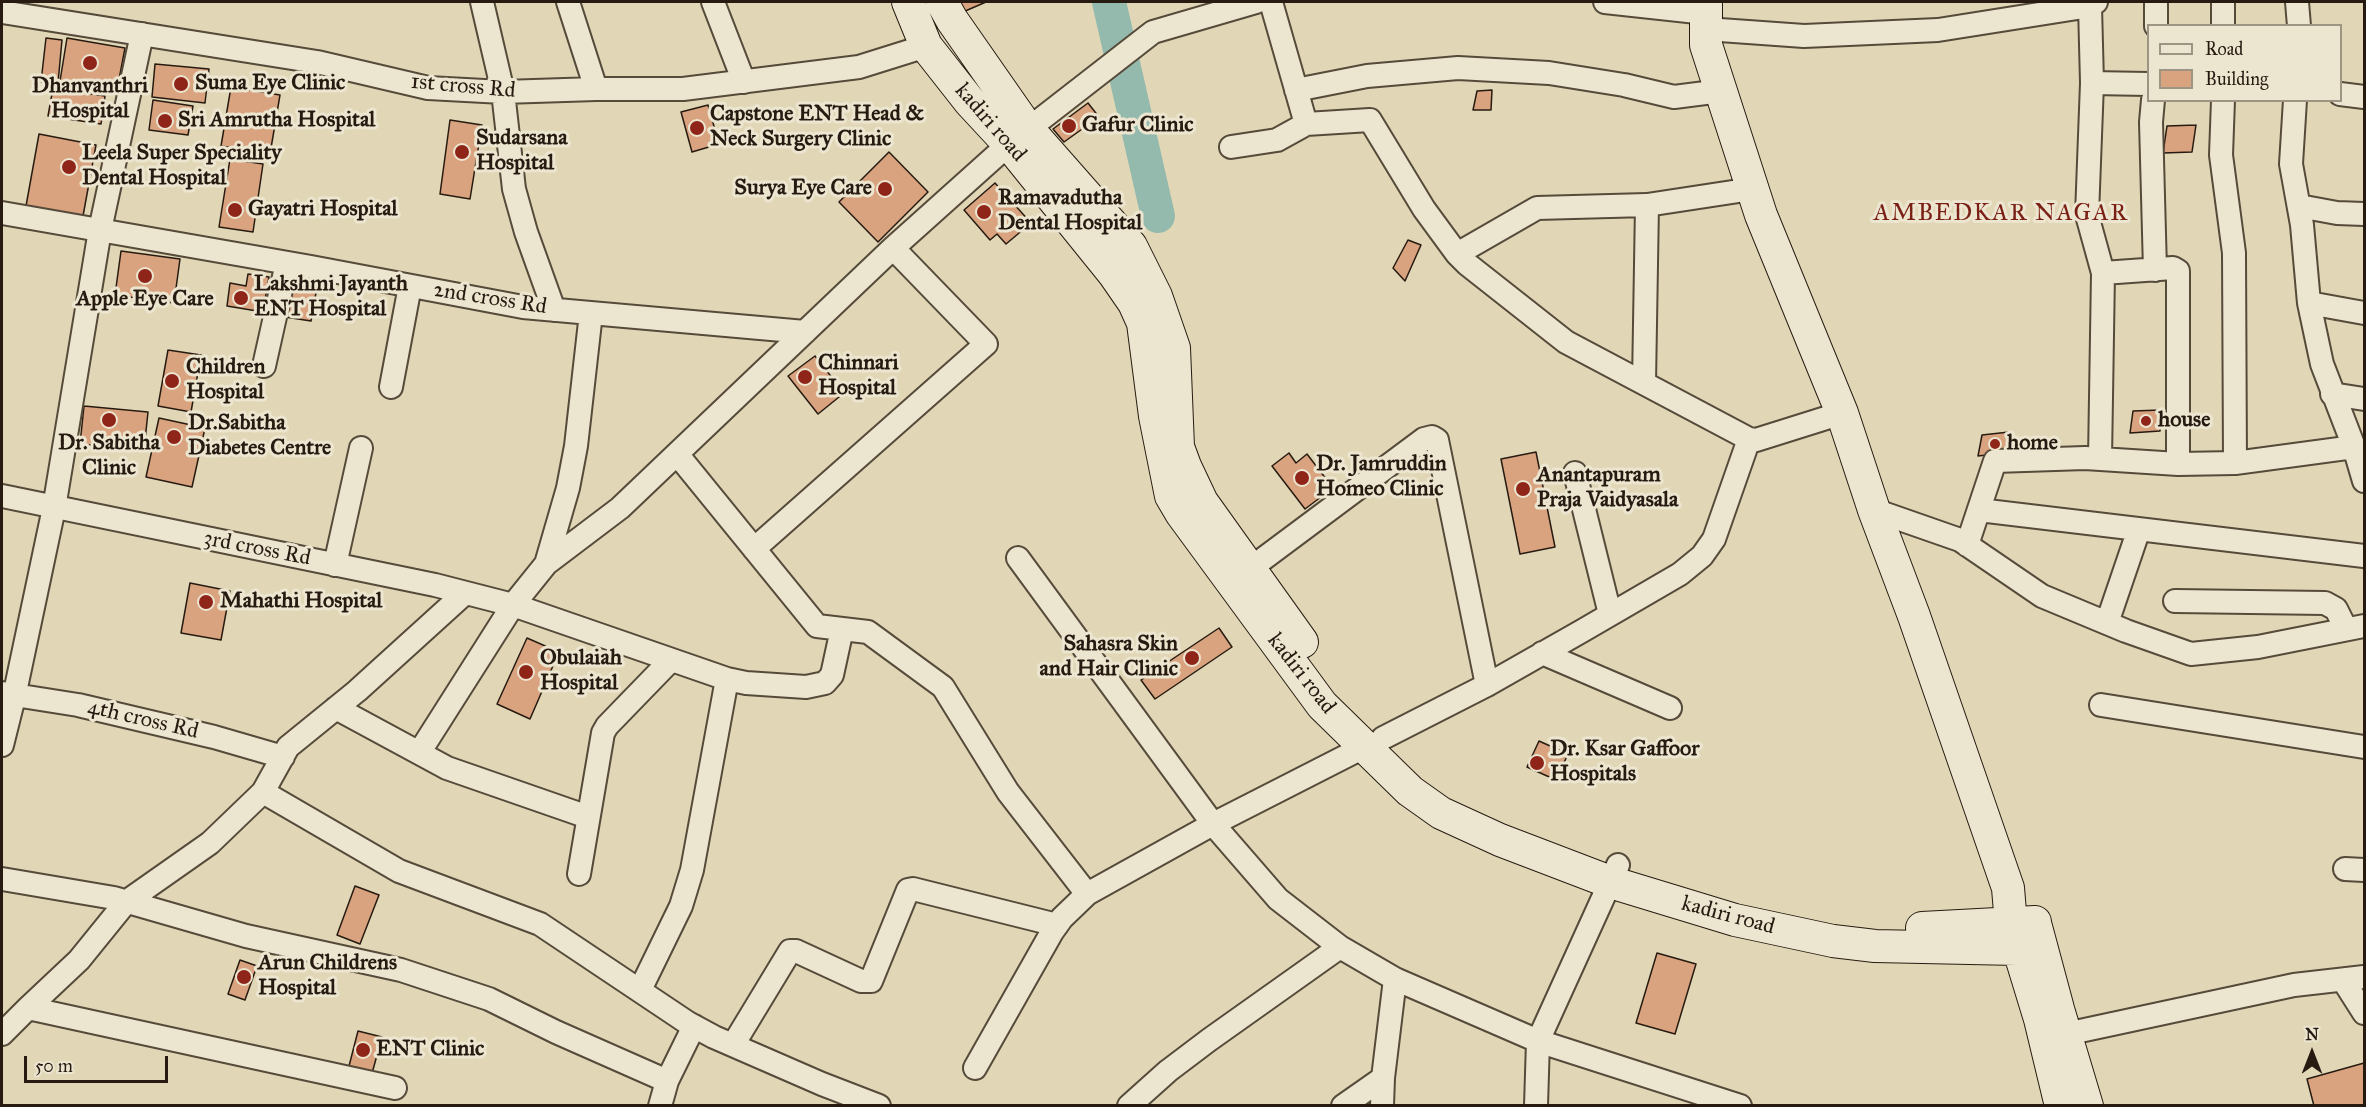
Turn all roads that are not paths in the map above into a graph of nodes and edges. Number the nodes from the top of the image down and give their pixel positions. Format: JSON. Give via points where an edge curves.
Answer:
{"nodes":[{"id":1,"x":482,"y":2,"type":"edge"},
{"id":2,"x":568,"y":2,"type":"edge"},
{"id":3,"x":713,"y":2,"type":"edge"},
{"id":4,"x":908,"y":2,"type":"edge"},
{"id":5,"x":1256,"y":2,"type":"edge"},
{"id":6,"x":1271,"y":2,"type":"edge"},
{"id":7,"x":1605,"y":2,"type":"edge"},
{"id":8,"x":2156,"y":2,"type":"edge"},
{"id":9,"x":2223,"y":2,"type":"edge"},
{"id":10,"x":2297,"y":2,"type":"edge"},
{"id":11,"x":2093,"y":4,"type":"edge"},
{"id":12,"x":947,"y":11,"type":"edge"},
{"id":13,"x":2,"y":12,"type":"edge"},
{"id":14,"x":1706,"y":15,"type":"edge"},
{"id":15,"x":2156,"y":24,"type":"edge"},
{"id":16,"x":2223,"y":24,"type":"edge"},
{"id":17,"x":2299,"y":24,"type":"edge"},
{"id":18,"x":142,"y":34,"type":"junction"},
{"id":19,"x":926,"y":46,"type":"junction"},
{"id":20,"x":744,"y":82,"type":"junction"},
{"id":21,"x":2092,"y":83,"type":"junction"},
{"id":22,"x":2147,"y":84,"type":"edge"},
{"id":23,"x":596,"y":89,"type":"junction"},
{"id":24,"x":1296,"y":90,"type":"junction"},
{"id":25,"x":1721,"y":91,"type":"junction"},
{"id":26,"x":503,"y":92,"type":"junction"},
{"id":27,"x":2342,"y":94,"type":"edge"},
{"id":28,"x":2364,"y":97,"type":"edge"},
{"id":29,"x":2153,"y":102,"type":"edge"},
{"id":30,"x":2223,"y":102,"type":"edge"},
{"id":31,"x":2295,"y":102,"type":"edge"},
{"id":32,"x":1306,"y":124,"type":"junction"},
{"id":33,"x":1019,"y":136,"type":"junction"},
{"id":34,"x":1231,"y":147,"type":"dead end"},
{"id":35,"x":1752,"y":189,"type":"junction"},
{"id":36,"x":1647,"y":205,"type":"junction"},
{"id":37,"x":2299,"y":206,"type":"junction"},
{"id":38,"x":2,"y":213,"type":"edge"},
{"id":39,"x":2364,"y":214,"type":"edge"},
{"id":40,"x":100,"y":230,"type":"junction"},
{"id":41,"x":893,"y":248,"type":"junction"},
{"id":42,"x":1457,"y":254,"type":"junction"},
{"id":43,"x":287,"y":263,"type":"junction"},
{"id":44,"x":2155,"y":270,"type":"junction"},
{"id":45,"x":2103,"y":273,"type":"junction"},
{"id":46,"x":410,"y":286,"type":"junction"},
{"id":47,"x":2309,"y":303,"type":"junction"},
{"id":48,"x":554,"y":310,"type":"junction"},
{"id":49,"x":591,"y":313,"type":"junction"},
{"id":50,"x":2364,"y":313,"type":"edge"},
{"id":51,"x":805,"y":332,"type":"junction"},
{"id":52,"x":264,"y":366,"type":"dead end"},
{"id":53,"x":1644,"y":383,"type":"junction"},
{"id":54,"x":391,"y":387,"type":"dead end"},
{"id":55,"x":2332,"y":394,"type":"junction"},
{"id":56,"x":2364,"y":399,"type":"edge"},
{"id":57,"x":1842,"y":413,"type":"junction"},
{"id":58,"x":1749,"y":439,"type":"junction"},
{"id":59,"x":2354,"y":447,"type":"junction"},
{"id":60,"x":361,"y":448,"type":"dead end"},
{"id":61,"x":677,"y":454,"type":"junction"},
{"id":62,"x":2100,"y":459,"type":"junction"},
{"id":63,"x":2235,"y":463,"type":"junction"},
{"id":64,"x":2178,"y":464,"type":"junction"},
{"id":65,"x":1575,"y":473,"type":"dead end"},
{"id":66,"x":2364,"y":478,"type":"edge"},
{"id":67,"x":2,"y":496,"type":"edge"},
{"id":68,"x":54,"y":508,"type":"junction"},
{"id":69,"x":1874,"y":510,"type":"junction"},
{"id":70,"x":1979,"y":510,"type":"junction"},
{"id":71,"x":2139,"y":529,"type":"junction"},
{"id":72,"x":1967,"y":545,"type":"junction"},
{"id":73,"x":754,"y":549,"type":"junction"},
{"id":74,"x":2364,"y":556,"type":"edge"},
{"id":75,"x":1018,"y":558,"type":"dead end"},
{"id":76,"x":546,"y":564,"type":"junction"},
{"id":77,"x":335,"y":565,"type":"junction"},
{"id":78,"x":1251,"y":568,"type":"junction"},
{"id":79,"x":465,"y":593,"type":"junction"},
{"id":80,"x":2175,"y":601,"type":"dead end"},
{"id":81,"x":513,"y":605,"type":"junction"},
{"id":82,"x":1610,"y":614,"type":"junction"},
{"id":83,"x":2107,"y":623,"type":"junction"},
{"id":84,"x":2355,"y":627,"type":"edge"},
{"id":85,"x":842,"y":629,"type":"junction"},
{"id":86,"x":1542,"y":653,"type":"junction"},
{"id":87,"x":671,"y":660,"type":"junction"},
{"id":88,"x":727,"y":679,"type":"junction"},
{"id":89,"x":1486,"y":684,"type":"junction"},
{"id":90,"x":8,"y":695,"type":"edge"},
{"id":91,"x":2101,"y":705,"type":"dead end"},
{"id":92,"x":336,"y":708,"type":"junction"},
{"id":93,"x":1670,"y":708,"type":"dead end"},
{"id":94,"x":1373,"y":743,"type":"junction"},
{"id":95,"x":2,"y":745,"type":"edge"},
{"id":96,"x":2364,"y":747,"type":"edge"},
{"id":97,"x":419,"y":753,"type":"junction"},
{"id":98,"x":283,"y":757,"type":"junction"},
{"id":99,"x":263,"y":792,"type":"junction"},
{"id":100,"x":588,"y":818,"type":"junction"},
{"id":101,"x":1213,"y":824,"type":"junction"},
{"id":102,"x":1614,"y":873,"type":"junction"},
{"id":103,"x":579,"y":874,"type":"dead end"},
{"id":104,"x":2,"y":879,"type":"edge"},
{"id":105,"x":1087,"y":894,"type":"junction"},
{"id":106,"x":126,"y":902,"type":"junction"},
{"id":107,"x":1058,"y":925,"type":"junction"},
{"id":108,"x":2026,"y":935,"type":"junction"},
{"id":109,"x":1340,"y":946,"type":"junction"},
{"id":110,"x":2354,"y":978,"type":"edge"},
{"id":111,"x":1395,"y":979,"type":"junction"},
{"id":112,"x":639,"y":990,"type":"junction"},
{"id":113,"x":28,"y":1008,"type":"junction"},
{"id":114,"x":2364,"y":1013,"type":"edge"},
{"id":115,"x":691,"y":1025,"type":"junction"},
{"id":116,"x":2,"y":1034,"type":"edge"},
{"id":117,"x":2066,"y":1034,"type":"junction"},
{"id":118,"x":1538,"y":1041,"type":"junction"},
{"id":119,"x":733,"y":1045,"type":"junction"},
{"id":120,"x":975,"y":1068,"type":"dead end"},
{"id":121,"x":1383,"y":1078,"type":"junction"},
{"id":122,"x":667,"y":1081,"type":"junction"},
{"id":123,"x":395,"y":1088,"type":"dead end"},
{"id":124,"x":660,"y":1106,"type":"edge"},
{"id":125,"x":879,"y":1106,"type":"edge"},
{"id":126,"x":1129,"y":1106,"type":"edge"},
{"id":127,"x":1343,"y":1106,"type":"edge"},
{"id":128,"x":1382,"y":1106,"type":"edge"},
{"id":129,"x":1536,"y":1106,"type":"edge"},
{"id":130,"x":1740,"y":1106,"type":"edge"},
{"id":131,"x":2061,"y":1106,"type":"edge"},
{"id":132,"x":2087,"y":1106,"type":"edge"}],
"edges":[{"from":1,"to":26,"type":"street"},
{"from":2,"to":23,"type":"street"},
{"from":3,"to":20,"type":"street"},
{"from":4,"to":19,"type":"main road","name":"kadiri road"},
{"from":5,"to":33,"type":"street","via":[[1153,32]]},
{"from":6,"to":24,"type":"street"},
{"from":7,"to":14,"type":"street"},
{"from":8,"to":15,"type":"street"},
{"from":9,"to":16,"type":"street"},
{"from":10,"to":17,"type":"street"},
{"from":11,"to":14,"type":"street","via":[[1938,30],[1804,36]]},
{"from":11,"to":21,"type":"street"},
{"from":12,"to":33,"type":"main road"},
{"from":13,"to":18,"type":"street","name":"1st cross Rd"},
{"from":14,"to":25,"type":"main road","via":[[1706,45]]},
{"from":18,"to":26,"type":"street","name":"1st cross Rd","via":[[317,62],[428,88]]},
{"from":18,"to":40,"type":"street"},
{"from":19,"to":20,"type":"street","name":"1st cross Rd","via":[[859,67]]},
{"from":19,"to":33,"type":"main road","name":"kadiri road","via":[[970,102]]},
{"from":20,"to":23,"type":"street","name":"1st cross Rd","via":[[683,90]]},
{"from":21,"to":22,"type":"street"},
{"from":21,"to":45,"type":"street","via":[[2086,215]]},
{"from":23,"to":26,"type":"street","name":"1st cross Rd"},
{"from":24,"to":25,"type":"street","via":[[1367,76],[1458,68],[1549,73],[1674,97]]},
{"from":24,"to":32,"type":"street"},
{"from":25,"to":35,"type":"main road"},
{"from":26,"to":48,"type":"street","via":[[514,189]]},
{"from":27,"to":28,"type":"street"},
{"from":29,"to":44,"type":"street"},
{"from":30,"to":63,"type":"street","via":[[2221,155],[2234,253]]},
{"from":31,"to":37,"type":"street","via":[[2291,164]]},
{"from":32,"to":34,"type":"street","via":[[1277,140]]},
{"from":32,"to":42,"type":"street","via":[[1370,120],[1424,209]]},
{"from":33,"to":41,"type":"street"},
{"from":33,"to":78,"type":"main road","name":"kadiri road","via":[[1131,246],[1156,296],[1174,348],[1178,447],[1202,502]]},
{"from":33,"to":94,"type":"main road","name":"kadiri road","via":[[1134,303],[1143,323],[1155,416],[1171,496],[1322,705]]},
{"from":35,"to":36,"type":"street"},
{"from":35,"to":57,"type":"main road"},
{"from":36,"to":42,"type":"street","via":[[1537,208]]},
{"from":36,"to":53,"type":"street"},
{"from":37,"to":39,"type":"street"},
{"from":37,"to":47,"type":"street"},
{"from":38,"to":40,"type":"street","name":"2nd cross Rd"},
{"from":40,"to":43,"type":"street","name":"2nd cross Rd"},
{"from":40,"to":68,"type":"street"},
{"from":41,"to":51,"type":"street"},
{"from":41,"to":73,"type":"street","via":[[986,344]]},
{"from":42,"to":53,"type":"street","via":[[1566,342]]},
{"from":43,"to":46,"type":"street","name":"2nd cross Rd"},
{"from":43,"to":52,"type":"street"},
{"from":44,"to":45,"type":"street"},
{"from":44,"to":64,"type":"street","via":[[2178,271]]},
{"from":45,"to":62,"type":"street"},
{"from":46,"to":48,"type":"street","name":"2nd cross Rd"},
{"from":46,"to":54,"type":"street"},
{"from":47,"to":50,"type":"street"},
{"from":47,"to":55,"type":"street"},
{"from":48,"to":49,"type":"street","name":"2nd cross Rd"},
{"from":49,"to":51,"type":"street","name":"2nd cross Rd"},
{"from":49,"to":76,"type":"street","via":[[576,446]]},
{"from":51,"to":61,"type":"street"},
{"from":53,"to":58,"type":"street"},
{"from":55,"to":56,"type":"street"},
{"from":55,"to":59,"type":"street"},
{"from":57,"to":58,"type":"street"},
{"from":57,"to":69,"type":"main road"},
{"from":58,"to":82,"type":"street","via":[[1714,539],[1702,556]]},
{"from":59,"to":63,"type":"street"},
{"from":59,"to":66,"type":"street"},
{"from":60,"to":77,"type":"street"},
{"from":61,"to":73,"type":"street"},
{"from":61,"to":76,"type":"street","via":[[620,508]]},
{"from":62,"to":64,"type":"street"},
{"from":62,"to":70,"type":"street","via":[[1995,461]]},
{"from":63,"to":64,"type":"street"},
{"from":65,"to":82,"type":"street"},
{"from":67,"to":68,"type":"street","name":"3rd cross Rd"},
{"from":68,"to":77,"type":"street","name":"3rd cross Rd"},
{"from":68,"to":90,"type":"street"},
{"from":69,"to":72,"type":"street"},
{"from":69,"to":108,"type":"main road"},
{"from":70,"to":71,"type":"street"},
{"from":70,"to":72,"type":"street"},
{"from":71,"to":74,"type":"street"},
{"from":71,"to":83,"type":"street"},
{"from":72,"to":83,"type":"street","via":[[2042,596]]},
{"from":73,"to":85,"type":"street","via":[[817,626]]},
{"from":75,"to":101,"type":"street"},
{"from":76,"to":81,"type":"street"},
{"from":77,"to":79,"type":"street","name":"3rd cross Rd"},
{"from":78,"to":89,"type":"street","via":[[1424,439],[1432,437],[1437,440]]},
{"from":78,"to":94,"type":"main road","name":"kadiri road","via":[[1330,682],[1356,712]]},
{"from":79,"to":81,"type":"street","name":"3rd cross Rd"},
{"from":79,"to":92,"type":"street"},
{"from":80,"to":84,"type":"street","via":[[2325,603]]},
{"from":81,"to":87,"type":"street","name":"3rd cross Rd"},
{"from":81,"to":97,"type":"street"},
{"from":82,"to":86,"type":"street"},
{"from":83,"to":84,"type":"street","via":[[2191,654],[2258,647]]},
{"from":85,"to":88,"type":"street","name":"3rd cross Rd","via":[[832,675],[825,683],[806,687]]},
{"from":85,"to":105,"type":"street","via":[[868,632],[943,687],[1008,792]]},
{"from":86,"to":89,"type":"street"},
{"from":86,"to":93,"type":"street"},
{"from":87,"to":88,"type":"street","name":"3rd cross Rd"},
{"from":87,"to":100,"type":"street","via":[[603,733]]},
{"from":88,"to":112,"type":"street","via":[[692,870],[681,906]]},
{"from":89,"to":94,"type":"street"},
{"from":90,"to":95,"type":"street"},
{"from":90,"to":98,"type":"street","name":"4th cross Rd","via":[[78,705]]},
{"from":91,"to":96,"type":"street"},
{"from":92,"to":97,"type":"street"},
{"from":92,"to":98,"type":"street","via":[[288,747]]},
{"from":94,"to":101,"type":"street"},
{"from":94,"to":102,"type":"main road","name":"kadiri road","via":[[1410,791],[1441,813],[1500,840]]},
{"from":97,"to":100,"type":"street","via":[[447,768]]},
{"from":98,"to":99,"type":"street"},
{"from":99,"to":106,"type":"street","via":[[210,843]]},
{"from":99,"to":112,"type":"street","via":[[399,871],[540,924]]},
{"from":100,"to":103,"type":"street"},
{"from":101,"to":105,"type":"street"},
{"from":101,"to":109,"type":"street","via":[[1278,899]]},
{"from":102,"to":108,"type":"main road","name":"kadiri road","via":[[1819,922]]},
{"from":102,"to":118,"type":"street"},
{"from":104,"to":106,"type":"street"},
{"from":105,"to":107,"type":"street"},
{"from":106,"to":113,"type":"street","via":[[80,960]]},
{"from":106,"to":122,"type":"street","via":[[246,936],[400,970],[489,999]]},
{"from":107,"to":119,"type":"street","via":[[908,890],[871,981],[861,981],[790,951]]},
{"from":107,"to":120,"type":"street"},
{"from":108,"to":117,"type":"main road"},
{"from":108,"to":131,"type":"main road","via":[[2040,1019]]},
{"from":109,"to":111,"type":"street"},
{"from":109,"to":126,"type":"street","via":[[1200,1046]]},
{"from":110,"to":114,"type":"street"},
{"from":110,"to":117,"type":"street","via":[[2294,985]]},
{"from":111,"to":118,"type":"street"},
{"from":111,"to":121,"type":"street"},
{"from":112,"to":115,"type":"street"},
{"from":113,"to":116,"type":"street"},
{"from":113,"to":123,"type":"street"},
{"from":115,"to":119,"type":"street"},
{"from":115,"to":122,"type":"street"},
{"from":117,"to":132,"type":"main road"},
{"from":118,"to":129,"type":"street"},
{"from":118,"to":130,"type":"street"},
{"from":119,"to":125,"type":"street"},
{"from":121,"to":127,"type":"street"},
{"from":121,"to":128,"type":"street"},
{"from":122,"to":124,"type":"street"}]}
